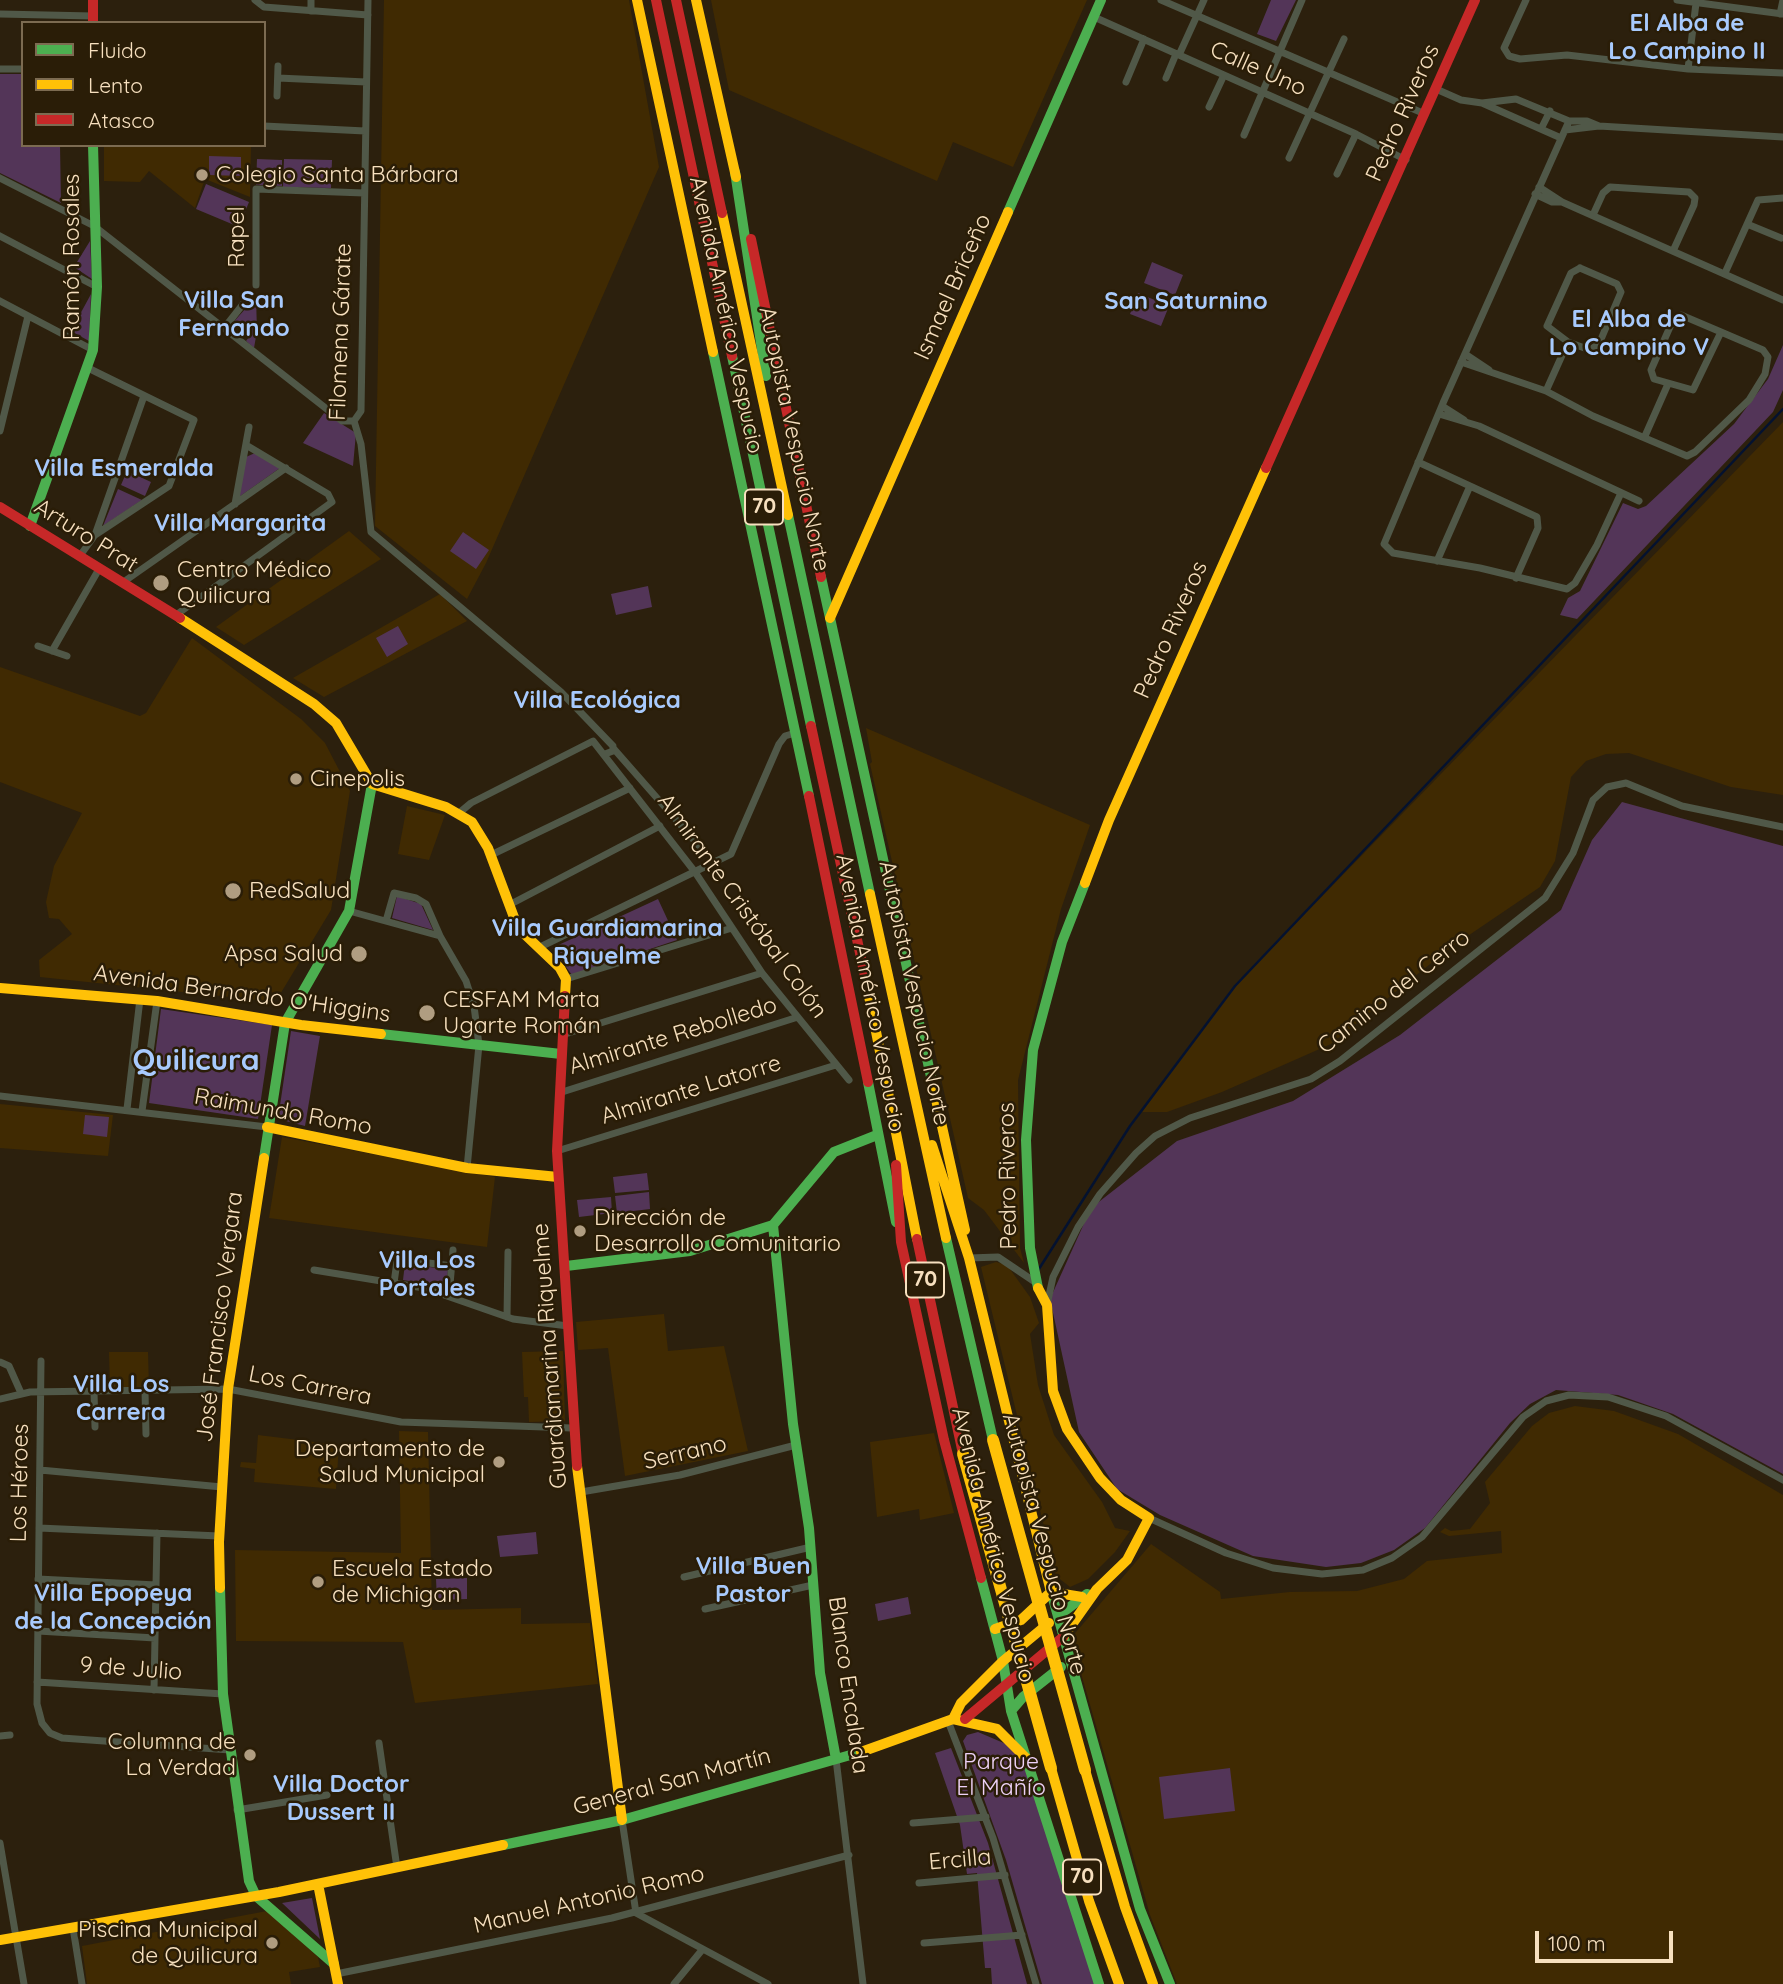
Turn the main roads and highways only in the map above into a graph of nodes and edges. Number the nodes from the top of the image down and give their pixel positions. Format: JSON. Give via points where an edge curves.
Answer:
{"nodes":[{"id":1,"x":93,"y":0,"type":"edge"},
{"id":2,"x":637,"y":0,"type":"edge"},
{"id":3,"x":656,"y":0,"type":"edge"},
{"id":4,"x":677,"y":0,"type":"edge"},
{"id":5,"x":696,"y":0,"type":"edge"},
{"id":6,"x":1101,"y":0,"type":"edge"},
{"id":7,"x":1475,"y":0,"type":"edge"},
{"id":8,"x":93,"y":19,"type":"edge"},
{"id":9,"x":93,"y":147,"type":"edge"},
{"id":10,"x":735,"y":172,"type":"junction"},
{"id":11,"x":772,"y":435,"type":"junction"},
{"id":12,"x":0,"y":507,"type":"edge"},
{"id":13,"x":30,"y":526,"type":"junction"},
{"id":14,"x":823,"y":588,"type":"junction"},
{"id":15,"x":842,"y":591,"type":"junction"},
{"id":16,"x":830,"y":619,"type":"junction"},
{"id":17,"x":372,"y":784,"type":"junction"},
{"id":18,"x":0,"y":988,"type":"edge"},
{"id":19,"x":285,"y":1023,"type":"junction"},
{"id":20,"x":561,"y":1054,"type":"junction"},
{"id":21,"x":892,"y":1105,"type":"junction"},
{"id":22,"x":918,"y":1114,"type":"junction"},
{"id":23,"x":267,"y":1127,"type":"junction"},
{"id":24,"x":877,"y":1135,"type":"junction"},
{"id":25,"x":558,"y":1177,"type":"junction"},
{"id":26,"x":773,"y":1225,"type":"junction"},
{"id":27,"x":901,"y":1242,"type":"junction"},
{"id":28,"x":969,"y":1258,"type":"junction"},
{"id":29,"x":565,"y":1266,"type":"junction"},
{"id":30,"x":1097,"y":1589,"type":"junction"},
{"id":31,"x":1051,"y":1592,"type":"junction"},
{"id":32,"x":1082,"y":1597,"type":"junction"},
{"id":33,"x":1058,"y":1616,"type":"junction"},
{"id":34,"x":995,"y":1629,"type":"junction"},
{"id":35,"x":1063,"y":1637,"type":"junction"},
{"id":36,"x":1003,"y":1661,"type":"junction"},
{"id":37,"x":1070,"y":1663,"type":"junction"},
{"id":38,"x":1006,"y":1685,"type":"junction"},
{"id":39,"x":1012,"y":1711,"type":"junction"},
{"id":40,"x":956,"y":1720,"type":"junction"},
{"id":41,"x":836,"y":1759,"type":"junction"},
{"id":42,"x":1027,"y":1759,"type":"junction"},
{"id":43,"x":622,"y":1820,"type":"junction"},
{"id":44,"x":318,"y":1884,"type":"junction"},
{"id":45,"x":256,"y":1896,"type":"junction"},
{"id":46,"x":0,"y":1940,"type":"edge"},
{"id":47,"x":336,"y":1974,"type":"edge"},
{"id":48,"x":1099,"y":1984,"type":"edge"},
{"id":49,"x":1119,"y":1984,"type":"edge"},
{"id":50,"x":1153,"y":1984,"type":"edge"},
{"id":51,"x":1170,"y":1984,"type":"edge"}],
"edges":[{"from":1,"to":8,"type":"main road"},
{"from":2,"to":24,"type":"main road","name":"Avenida Américo Vespucio"},
{"from":3,"to":21,"type":"main road","name":"Autopista Vespucio Norte","number":"70"},
{"from":4,"to":11,"type":"main road","name":"Autopista Vespucio Norte","number":"70"},
{"from":5,"to":10,"type":"main road","name":"Avenida Américo Vespucio"},
{"from":6,"to":15,"type":"main road","name":"Ismael Briceño"},
{"from":7,"to":30,"type":"main road","name":"Pedro Riveros","via":[[1109,820],[1073,908],[1032,1050],[1027,1093],[1030,1248],[1035,1282],[1047,1305],[1051,1377],[1067,1429],[1106,1486],[1149,1518],[1127,1560]]},
{"from":9,"to":13,"type":"main road","name":"Ramón Rosales","via":[[97,287],[93,350]]},
{"from":10,"to":11,"type":"main road","via":[[762,333]]},
{"from":10,"to":14,"type":"main road","name":"Avenida Américo Vespucio"},
{"from":11,"to":22,"type":"main road","name":"Autopista Vespucio Norte","number":"70"},
{"from":12,"to":13,"type":"main road","name":"Arturo Prat"},
{"from":13,"to":17,"type":"main road","name":"Arturo Prat","via":[[322,710],[341,731]]},
{"from":14,"to":15,"type":"main road"},
{"from":14,"to":16,"type":"main road","name":"Avenida Américo Vespucio"},
{"from":15,"to":16,"type":"main road","name":"Ismael Briceño"},
{"from":16,"to":28,"type":"main road","name":"Avenida Américo Vespucio"},
{"from":17,"to":19,"type":"main road","name":"José Francisco Vergara","via":[[349,911]]},
{"from":17,"to":20,"type":"main road","name":"Guardiamarina Riquelme","via":[[459,813],[476,826],[518,928],[566,979]]},
{"from":18,"to":19,"type":"main road","name":"Avenida Bernardo O'Higgins","via":[[157,1000]]},
{"from":19,"to":20,"type":"main road","name":"Avenida Bernardo O'Higgins"},
{"from":19,"to":23,"type":"main road","name":"José Francisco Vergara"},
{"from":20,"to":25,"type":"main road","name":"Guardiamarina Riquelme"},
{"from":21,"to":27,"type":"main road"},
{"from":21,"to":49,"type":"main road","name":"Autopista Vespucio Norte","number":"70","bridge":true,"via":[[963,1454],[1089,1901]]},
{"from":22,"to":28,"type":"main road"},
{"from":22,"to":50,"type":"main road","name":"Autopista Vespucio Norte","number":"70","bridge":true,"via":[[993,1440],[1125,1907]]},
{"from":23,"to":25,"type":"main road","name":"Raimundo Romo","via":[[467,1168]]},
{"from":23,"to":45,"type":"main road","name":"José Francisco Vergara","via":[[228,1390],[219,1536],[223,1694],[236,1810]]},
{"from":24,"to":26,"type":"main road","via":[[834,1152]]},
{"from":24,"to":27,"type":"main road","name":"Avenida Américo Vespucio"},
{"from":25,"to":29,"type":"main road","name":"Guardiamarina Riquelme"},
{"from":26,"to":29,"type":"main road","via":[[690,1251]]},
{"from":26,"to":41,"type":"main road","name":"Blanco Encalada","via":[[811,1548],[820,1672]]},
{"from":27,"to":34,"type":"main road","name":"Avenida Américo Vespucio","via":[[944,1440]]},
{"from":28,"to":31,"type":"main road","name":"Avenida Américo Vespucio"},
{"from":29,"to":43,"type":"main road","name":"Guardiamarina Riquelme","via":[[572,1428]]},
{"from":30,"to":32,"type":"main road"},
{"from":30,"to":35,"type":"main road","name":"General San Martín"},
{"from":31,"to":32,"type":"main road"},
{"from":31,"to":33,"type":"main road","name":"Avenida Américo Vespucio"},
{"from":31,"to":34,"type":"main road","via":[[1021,1620]]},
{"from":32,"to":33,"type":"main road"},
{"from":33,"to":35,"type":"main road","name":"Avenida Américo Vespucio"},
{"from":33,"to":36,"type":"main road"},
{"from":34,"to":36,"type":"main road","name":"Avenida Américo Vespucio"},
{"from":35,"to":37,"type":"main road","name":"Avenida Américo Vespucio"},
{"from":35,"to":38,"type":"main road","name":"General San Martín"},
{"from":36,"to":38,"type":"main road","name":"Avenida Américo Vespucio"},
{"from":36,"to":40,"type":"main road","via":[[961,1703]]},
{"from":37,"to":39,"type":"main road","via":[[1023,1697]]},
{"from":37,"to":51,"type":"main road","name":"Avenida Américo Vespucio","via":[[1140,1909]]},
{"from":38,"to":39,"type":"main road","name":"Avenida Américo Vespucio"},
{"from":38,"to":40,"type":"main road","name":"General San Martín"},
{"from":39,"to":42,"type":"main road","name":"Avenida Américo Vespucio"},
{"from":40,"to":41,"type":"main road","name":"General San Martín"},
{"from":40,"to":42,"type":"main road","via":[[997,1729]]},
{"from":41,"to":43,"type":"main road","name":"General San Martín"},
{"from":42,"to":48,"type":"main road","name":"Avenida Américo Vespucio"},
{"from":43,"to":44,"type":"main road","name":"General San Martín"},
{"from":44,"to":45,"type":"main road","name":"General San Martín"},
{"from":44,"to":47,"type":"main road"},
{"from":45,"to":46,"type":"main road","name":"General San Martín"},
{"from":45,"to":47,"type":"main road"}]}
